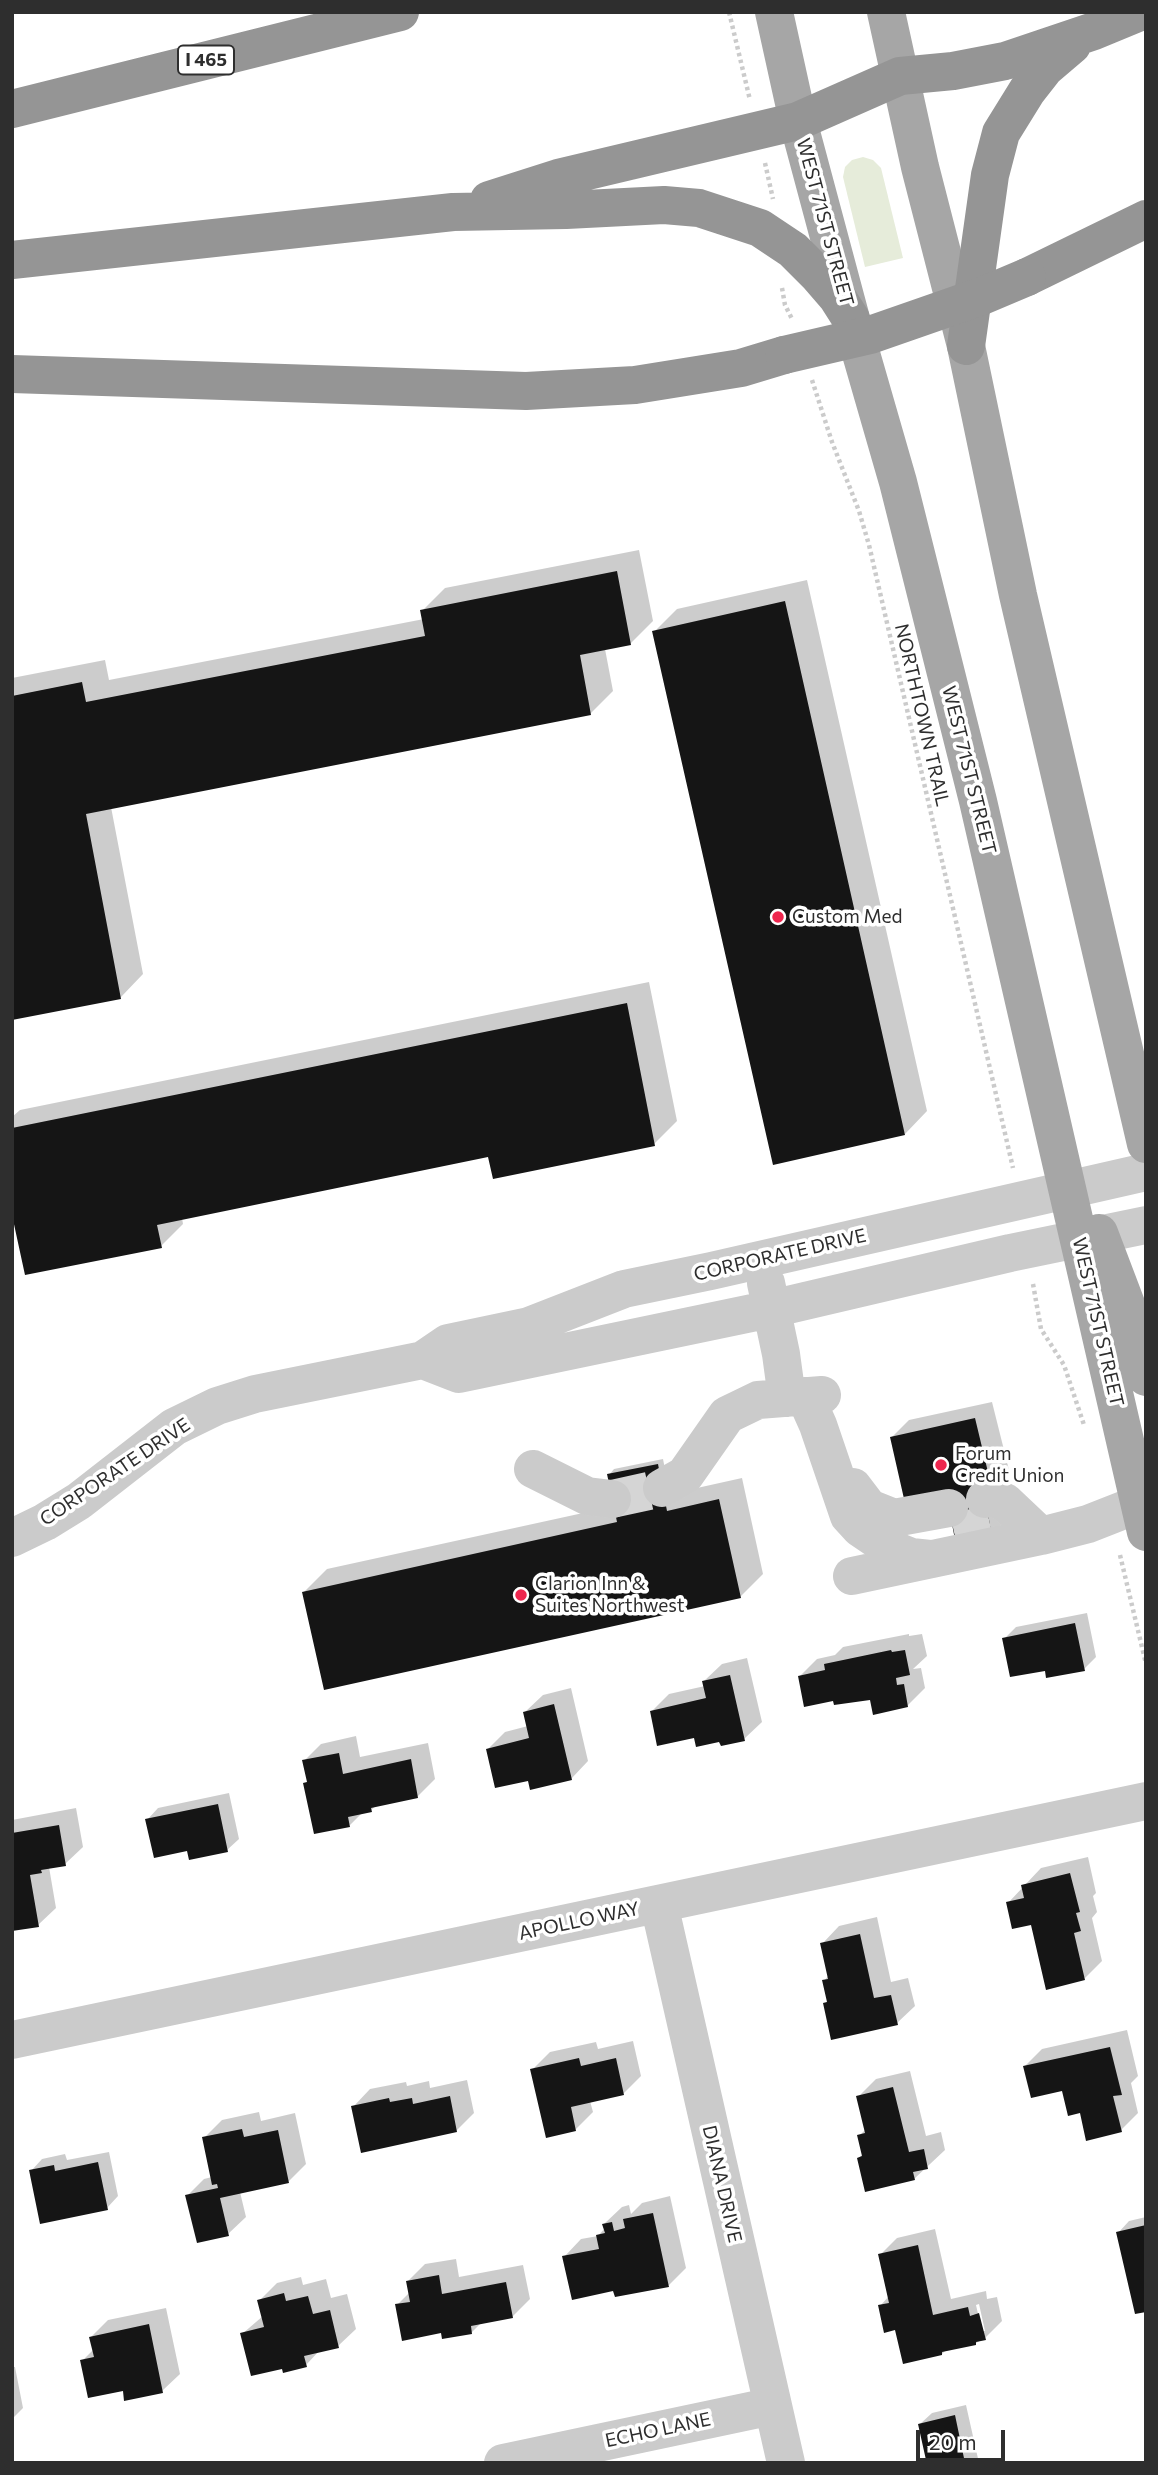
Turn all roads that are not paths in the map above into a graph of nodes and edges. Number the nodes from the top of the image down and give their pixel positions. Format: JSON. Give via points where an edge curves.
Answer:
{"nodes":[{"id":1,"x":400,"y":12,"type":"edge"},
{"id":2,"x":774,"y":12,"type":"edge"},
{"id":3,"x":886,"y":12,"type":"edge"},
{"id":4,"x":1140,"y":12,"type":"edge"},
{"id":5,"x":1094,"y":31,"type":"junction"},
{"id":6,"x":900,"y":76,"type":"junction"},
{"id":7,"x":12,"y":109,"type":"edge"},
{"id":8,"x":799,"y":121,"type":"junction"},
{"id":9,"x":453,"y":212,"type":"junction"},
{"id":10,"x":1146,"y":219,"type":"edge"},
{"id":11,"x":12,"y":260,"type":"edge"},
{"id":12,"x":851,"y":319,"type":"junction"},
{"id":13,"x":966,"y":346,"type":"junction"},
{"id":14,"x":12,"y":374,"type":"edge"},
{"id":15,"x":1146,"y":1144,"type":"edge"},
{"id":16,"x":1146,"y":1172,"type":"edge"},
{"id":17,"x":1067,"y":1190,"type":"junction"},
{"id":18,"x":1146,"y":1225,"type":"edge"},
{"id":19,"x":1089,"y":1237,"type":"junction"},
{"id":20,"x":761,"y":1259,"type":"junction"},
{"id":21,"x":771,"y":1308,"type":"junction"},
{"id":22,"x":422,"y":1360,"type":"junction"},
{"id":23,"x":1146,"y":1377,"type":"edge"},
{"id":24,"x":805,"y":1396,"type":"junction"},
{"id":25,"x":831,"y":1463,"type":"junction"},
{"id":26,"x":533,"y":1469,"type":"dead end"},
{"id":27,"x":662,"y":1488,"type":"tunnel mouth"},
{"id":28,"x":612,"y":1499,"type":"tunnel mouth"},
{"id":29,"x":983,"y":1523,"type":"junction"},
{"id":30,"x":1134,"y":1527,"type":"edge"},
{"id":31,"x":12,"y":1538,"type":"edge"},
{"id":32,"x":852,"y":1576,"type":"dead end"},
{"id":33,"x":1146,"y":1801,"type":"edge"},
{"id":34,"x":659,"y":1904,"type":"junction"},
{"id":35,"x":12,"y":2040,"type":"edge"},
{"id":36,"x":773,"y":2406,"type":"junction"},
{"id":37,"x":503,"y":2463,"type":"edge"},
{"id":38,"x":786,"y":2463,"type":"edge"}],
"edges":[{"from":1,"to":7,"type":"highway","number":"I 465"},
{"from":2,"to":8,"type":"main road","name":"WEST 71ST STREET"},
{"from":3,"to":6,"type":"main road"},
{"from":4,"to":5,"type":"highway"},
{"from":5,"to":6,"type":"highway","via":[[1005,61]]},
{"from":5,"to":13,"type":"highway","via":[[1045,68],[1001,133],[990,176]]},
{"from":6,"to":8,"type":"highway"},
{"from":6,"to":13,"type":"main road"},
{"from":8,"to":9,"type":"highway","via":[[558,178]]},
{"from":8,"to":12,"type":"main road","name":"WEST 71ST STREET"},
{"from":9,"to":11,"type":"highway"},
{"from":9,"to":12,"type":"highway","via":[[664,205],[699,208],[760,228],[793,250]]},
{"from":10,"to":14,"type":"highway","bridge":true,"via":[[982,296],[870,335],[741,368],[635,385],[527,391]]},
{"from":12,"to":17,"type":"main road","name":"WEST 71ST STREET","via":[[898,482],[971,774]]},
{"from":13,"to":15,"type":"main road","via":[[1018,595]]},
{"from":16,"to":17,"type":"street","name":"CORPORATE DRIVE"},
{"from":17,"to":19,"type":"main road","name":"WEST 71ST STREET"},
{"from":17,"to":20,"type":"street","name":"CORPORATE DRIVE"},
{"from":18,"to":19,"type":"street"},
{"from":19,"to":21,"type":"street"},
{"from":19,"to":23,"type":"main road","via":[[1132,1320]]},
{"from":19,"to":30,"type":"main road","name":"WEST 71ST STREET"},
{"from":20,"to":21,"type":"street"},
{"from":20,"to":22,"type":"street","name":"CORPORATE DRIVE","via":[[624,1289],[529,1326],[447,1343]]},
{"from":21,"to":22,"type":"street","via":[[459,1374]]},
{"from":21,"to":24,"type":"street","via":[[781,1354]]},
{"from":22,"to":31,"type":"street","name":"CORPORATE DRIVE","via":[[289,1385],[217,1406],[174,1427],[79,1501]]},
{"from":24,"to":25,"type":"street"},
{"from":24,"to":27,"type":"street","via":[[758,1400],[727,1415],[685,1475]]},
{"from":25,"to":29,"type":"street","via":[[869,1508],[881,1514]]},
{"from":25,"to":29,"type":"street","via":[[849,1516],[891,1549],[911,1557]]},
{"from":26,"to":28,"type":"street","via":[[587,1496]]},
{"from":29,"to":30,"type":"street"},
{"from":29,"to":32,"type":"street"},
{"from":33,"to":34,"type":"street","name":"APOLLO WAY"},
{"from":34,"to":35,"type":"street","name":"APOLLO WAY"},
{"from":34,"to":36,"type":"street","name":"DIANA DRIVE"},
{"from":36,"to":37,"type":"street","name":"ECHO LANE"},
{"from":36,"to":38,"type":"street","name":"DIANA DRIVE"}]}
